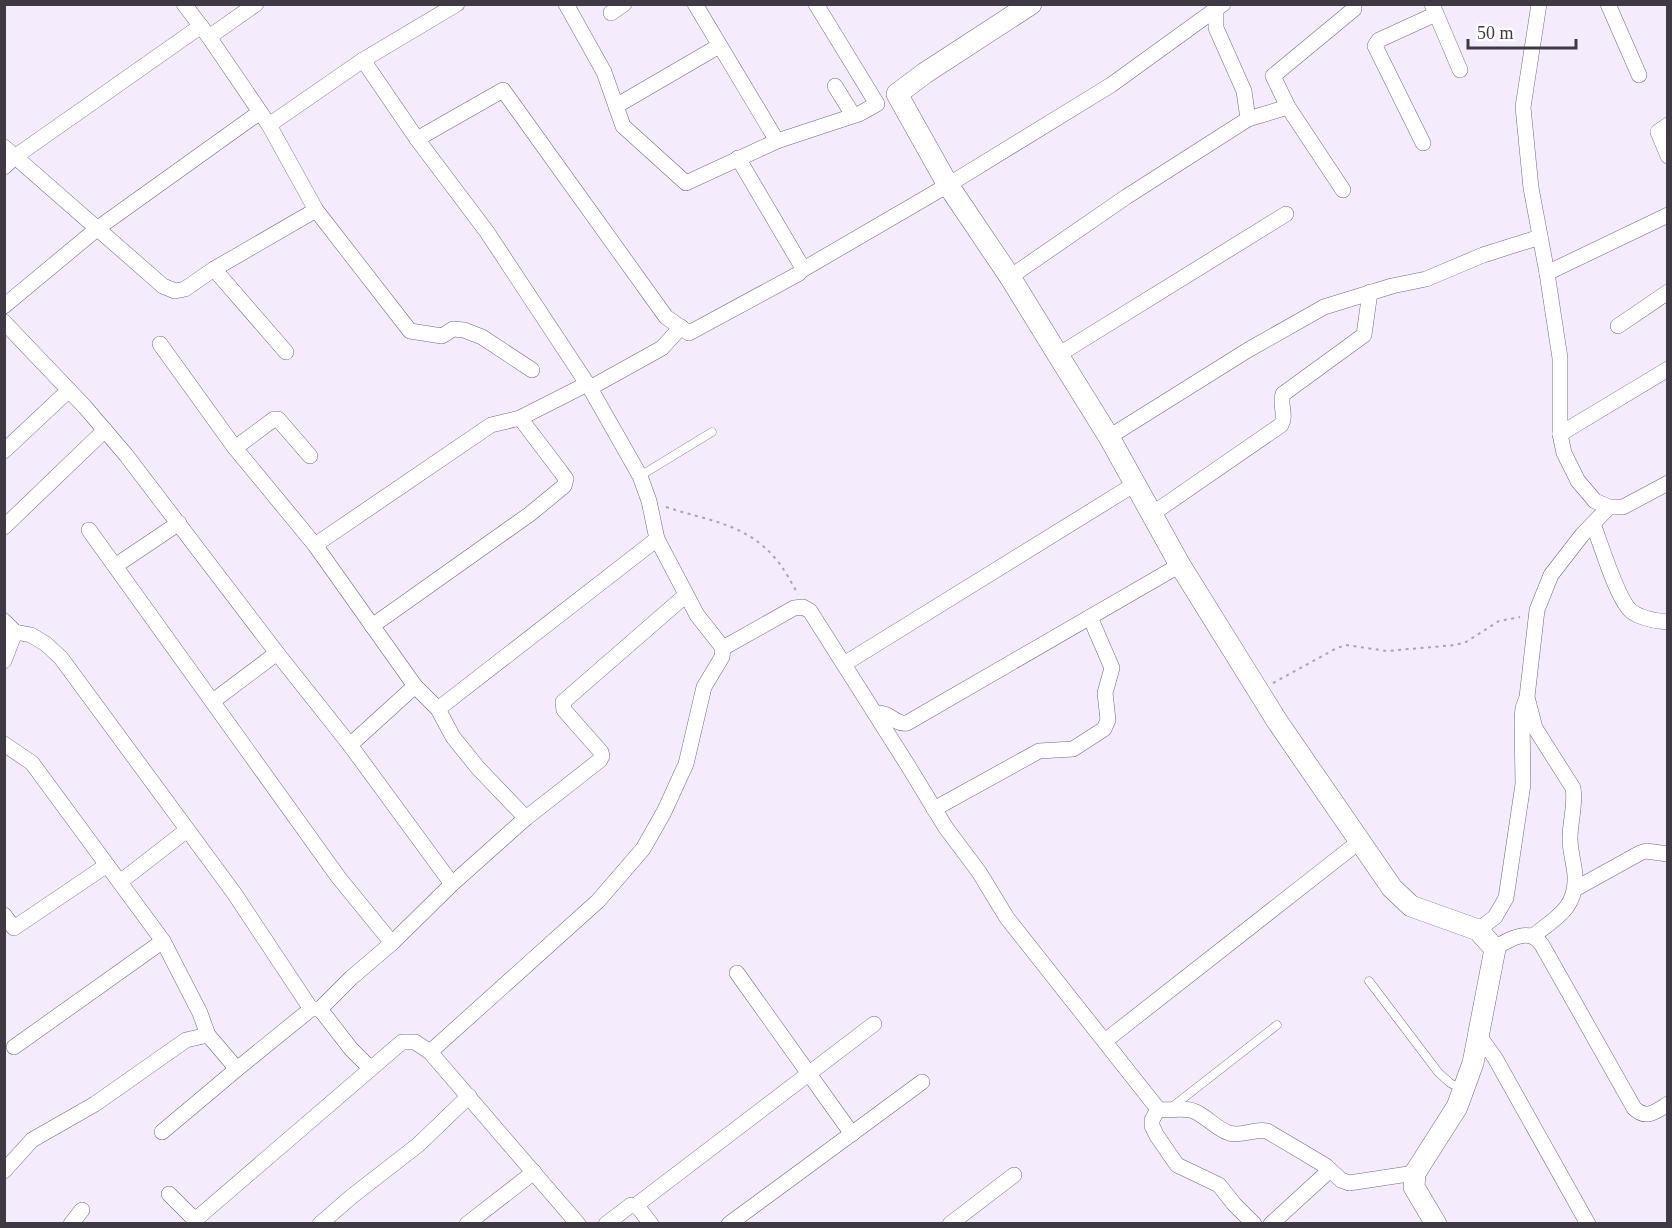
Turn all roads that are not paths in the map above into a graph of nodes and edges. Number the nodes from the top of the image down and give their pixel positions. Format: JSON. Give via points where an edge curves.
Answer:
{"nodes":[{"id":1,"x":184,"y":4,"type":"edge"},
{"id":2,"x":256,"y":4,"type":"edge"},
{"id":3,"x":457,"y":4,"type":"edge"},
{"id":4,"x":566,"y":4,"type":"edge"},
{"id":5,"x":695,"y":4,"type":"edge"},
{"id":6,"x":816,"y":4,"type":"edge"},
{"id":7,"x":1031,"y":4,"type":"edge"},
{"id":8,"x":1539,"y":4,"type":"edge"},
{"id":9,"x":1608,"y":4,"type":"edge"},
{"id":10,"x":1356,"y":6,"type":"edge"},
{"id":11,"x":1220,"y":7,"type":"edge"},
{"id":12,"x":1434,"y":9,"type":"edge"},
{"id":13,"x":205,"y":32,"type":"junction"},
{"id":14,"x":719,"y":46,"type":"junction"},
{"id":15,"x":363,"y":60,"type":"junction"},
{"id":16,"x":1460,"y":70,"type":"dead end"},
{"id":17,"x":1639,"y":75,"type":"dead end"},
{"id":18,"x":835,"y":86,"type":"dead end"},
{"id":19,"x":897,"y":94,"type":"junction"},
{"id":20,"x":877,"y":104,"type":"junction"},
{"id":21,"x":616,"y":106,"type":"junction"},
{"id":22,"x":1288,"y":107,"type":"junction"},
{"id":23,"x":260,"y":112,"type":"junction"},
{"id":24,"x":853,"y":115,"type":"junction"},
{"id":25,"x":1248,"y":119,"type":"junction"},
{"id":26,"x":269,"y":124,"type":"junction"},
{"id":27,"x":1668,"y":125,"type":"edge"},
{"id":28,"x":417,"y":139,"type":"junction"},
{"id":29,"x":777,"y":141,"type":"junction"},
{"id":30,"x":1423,"y":143,"type":"dead end"},
{"id":31,"x":10,"y":151,"type":"edge"},
{"id":32,"x":1668,"y":156,"type":"edge"},
{"id":33,"x":738,"y":159,"type":"junction"},
{"id":34,"x":4,"y":167,"type":"edge"},
{"id":35,"x":948,"y":185,"type":"junction"},
{"id":36,"x":1343,"y":190,"type":"dead end"},
{"id":37,"x":316,"y":210,"type":"junction"},
{"id":38,"x":1286,"y":214,"type":"dead end"},
{"id":39,"x":1668,"y":215,"type":"edge"},
{"id":40,"x":98,"y":228,"type":"junction"},
{"id":41,"x":1540,"y":237,"type":"junction"},
{"id":42,"x":214,"y":269,"type":"junction"},
{"id":43,"x":802,"y":270,"type":"junction"},
{"id":44,"x":1547,"y":273,"type":"junction"},
{"id":45,"x":1010,"y":277,"type":"junction"},
{"id":46,"x":1370,"y":292,"type":"junction"},
{"id":47,"x":1668,"y":292,"type":"edge"},
{"id":48,"x":4,"y":306,"type":"edge"},
{"id":49,"x":4,"y":322,"type":"edge"},
{"id":50,"x":1618,"y":326,"type":"dead end"},
{"id":51,"x":681,"y":327,"type":"junction"},
{"id":52,"x":160,"y":344,"type":"dead end"},
{"id":53,"x":286,"y":352,"type":"dead end"},
{"id":54,"x":1058,"y":355,"type":"junction"},
{"id":55,"x":1668,"y":369,"type":"edge"},
{"id":56,"x":532,"y":370,"type":"dead end"},
{"id":57,"x":588,"y":386,"type":"junction"},
{"id":58,"x":69,"y":390,"type":"junction"},
{"id":59,"x":520,"y":418,"type":"junction"},
{"id":60,"x":105,"y":430,"type":"junction"},
{"id":61,"x":712,"y":432,"type":"dead end"},
{"id":62,"x":1560,"y":434,"type":"junction"},
{"id":63,"x":1108,"y":437,"type":"junction"},
{"id":64,"x":234,"y":448,"type":"junction"},
{"id":65,"x":4,"y":451,"type":"edge"},
{"id":66,"x":310,"y":456,"type":"dead end"},
{"id":67,"x":640,"y":476,"type":"junction"},
{"id":68,"x":1668,"y":483,"type":"edge"},
{"id":69,"x":1135,"y":484,"type":"junction"},
{"id":70,"x":1610,"y":507,"type":"junction"},
{"id":71,"x":1152,"y":514,"type":"junction"},
{"id":72,"x":178,"y":524,"type":"junction"},
{"id":73,"x":1593,"y":524,"type":"junction"},
{"id":74,"x":4,"y":527,"type":"edge"},
{"id":75,"x":89,"y":530,"type":"dead end"},
{"id":76,"x":657,"y":539,"type":"junction"},
{"id":77,"x":315,"y":545,"type":"junction"},
{"id":78,"x":1180,"y":565,"type":"junction"},
{"id":79,"x":115,"y":566,"type":"junction"},
{"id":80,"x":686,"y":595,"type":"junction"},
{"id":81,"x":1090,"y":617,"type":"junction"},
{"id":82,"x":1668,"y":622,"type":"edge"},
{"id":83,"x":10,"y":626,"type":"edge"},
{"id":84,"x":372,"y":626,"type":"junction"},
{"id":85,"x":723,"y":648,"type":"junction"},
{"id":86,"x":277,"y":653,"type":"junction"},
{"id":87,"x":4,"y":661,"type":"edge"},
{"id":88,"x":844,"y":663,"type":"junction"},
{"id":89,"x":414,"y":686,"type":"junction"},
{"id":90,"x":1527,"y":697,"type":"junction"},
{"id":91,"x":213,"y":701,"type":"junction"},
{"id":92,"x":438,"y":709,"type":"junction"},
{"id":93,"x":875,"y":713,"type":"junction"},
{"id":94,"x":4,"y":744,"type":"edge"},
{"id":95,"x":350,"y":745,"type":"junction"},
{"id":96,"x":934,"y":809,"type":"junction"},
{"id":97,"x":526,"y":818,"type":"junction"},
{"id":98,"x":187,"y":830,"type":"junction"},
{"id":99,"x":1360,"y":842,"type":"junction"},
{"id":100,"x":1668,"y":854,"type":"edge"},
{"id":101,"x":107,"y":865,"type":"junction"},
{"id":102,"x":120,"y":882,"type":"junction"},
{"id":103,"x":452,"y":884,"type":"junction"},
{"id":104,"x":1575,"y":889,"type":"junction"},
{"id":105,"x":4,"y":915,"type":"edge"},
{"id":106,"x":1478,"y":930,"type":"junction"},
{"id":107,"x":1533,"y":936,"type":"junction"},
{"id":108,"x":164,"y":941,"type":"junction"},
{"id":109,"x":392,"y":943,"type":"junction"},
{"id":110,"x":1495,"y":949,"type":"junction"},
{"id":111,"x":737,"y":973,"type":"dead end"},
{"id":112,"x":1369,"y":981,"type":"dead end"},
{"id":113,"x":315,"y":1009,"type":"junction"},
{"id":114,"x":874,"y":1023,"type":"dead end"},
{"id":115,"x":1277,"y":1025,"type":"dead end"},
{"id":116,"x":1478,"y":1034,"type":"junction"},
{"id":117,"x":208,"y":1035,"type":"junction"},
{"id":118,"x":1105,"y":1041,"type":"junction"},
{"id":119,"x":14,"y":1047,"type":"dead end"},
{"id":120,"x":430,"y":1052,"type":"junction"},
{"id":121,"x":370,"y":1068,"type":"junction"},
{"id":122,"x":237,"y":1069,"type":"junction"},
{"id":123,"x":809,"y":1073,"type":"junction"},
{"id":124,"x":922,"y":1082,"type":"dead end"},
{"id":125,"x":1463,"y":1090,"type":"junction"},
{"id":126,"x":469,"y":1096,"type":"junction"},
{"id":127,"x":1668,"y":1104,"type":"edge"},
{"id":128,"x":1163,"y":1110,"type":"junction"},
{"id":129,"x":162,"y":1132,"type":"dead end"},
{"id":130,"x":852,"y":1134,"type":"junction"},
{"id":131,"x":1330,"y":1170,"type":"junction"},
{"id":132,"x":4,"y":1171,"type":"edge"},
{"id":133,"x":534,"y":1172,"type":"junction"},
{"id":134,"x":1415,"y":1173,"type":"junction"},
{"id":135,"x":1014,"y":1175,"type":"dead end"},
{"id":136,"x":169,"y":1194,"type":"dead end"},
{"id":137,"x":635,"y":1206,"type":"junction"},
{"id":138,"x":82,"y":1210,"type":"dead end"},
{"id":139,"x":195,"y":1222,"type":"edge"},
{"id":140,"x":71,"y":1224,"type":"edge"},
{"id":141,"x":320,"y":1224,"type":"edge"},
{"id":142,"x":467,"y":1224,"type":"edge"},
{"id":143,"x":578,"y":1224,"type":"edge"},
{"id":144,"x":606,"y":1224,"type":"edge"},
{"id":145,"x":651,"y":1224,"type":"edge"},
{"id":146,"x":729,"y":1224,"type":"edge"},
{"id":147,"x":950,"y":1224,"type":"edge"},
{"id":148,"x":1254,"y":1224,"type":"edge"},
{"id":149,"x":1271,"y":1224,"type":"edge"},
{"id":150,"x":1436,"y":1224,"type":"edge"},
{"id":151,"x":1588,"y":1224,"type":"edge"}],
"edges":[{"from":1,"to":13,"type":"street"},
{"from":2,"to":13,"type":"street"},
{"from":3,"to":15,"type":"street"},
{"from":4,"to":21,"type":"street","via":[[604,72]]},
{"from":5,"to":14,"type":"street"},
{"from":6,"to":20,"type":"street"},
{"from":7,"to":19,"type":"main road"},
{"from":8,"to":41,"type":"street","via":[[1523,107]]},
{"from":9,"to":17,"type":"street"},
{"from":10,"to":22,"type":"street","via":[[1273,76]]},
{"from":11,"to":25,"type":"street","via":[[1216,28],[1244,91]]},
{"from":11,"to":35,"type":"street","via":[[1111,85]]},
{"from":12,"to":16,"type":"street"},
{"from":12,"to":30,"type":"street","via":[[1378,40],[1376,46]]},
{"from":13,"to":23,"type":"street"},
{"from":13,"to":31,"type":"street"},
{"from":14,"to":21,"type":"street"},
{"from":14,"to":29,"type":"street"},
{"from":15,"to":26,"type":"street"},
{"from":15,"to":28,"type":"street"},
{"from":18,"to":24,"type":"street"},
{"from":19,"to":20,"type":"street"},
{"from":19,"to":35,"type":"main road"},
{"from":20,"to":24,"type":"street"},
{"from":21,"to":33,"type":"street","via":[[623,126],[686,183]]},
{"from":22,"to":25,"type":"street"},
{"from":22,"to":36,"type":"street"},
{"from":23,"to":26,"type":"street"},
{"from":23,"to":40,"type":"street"},
{"from":24,"to":29,"type":"street"},
{"from":25,"to":45,"type":"street"},
{"from":26,"to":37,"type":"street"},
{"from":27,"to":32,"type":"street","via":[[1658,132]]},
{"from":28,"to":51,"type":"street","via":[[503,90],[666,317]]},
{"from":28,"to":57,"type":"street","via":[[487,232]]},
{"from":29,"to":33,"type":"street"},
{"from":31,"to":34,"type":"street"},
{"from":31,"to":40,"type":"street"},
{"from":33,"to":43,"type":"street"},
{"from":35,"to":43,"type":"street"},
{"from":35,"to":45,"type":"main road"},
{"from":37,"to":42,"type":"street"},
{"from":37,"to":56,"type":"street","via":[[410,331],[442,336],[464,330],[482,337]]},
{"from":38,"to":54,"type":"street"},
{"from":39,"to":44,"type":"street"},
{"from":40,"to":42,"type":"street","via":[[163,286],[175,291],[185,289]]},
{"from":40,"to":48,"type":"street"},
{"from":41,"to":44,"type":"street"},
{"from":41,"to":46,"type":"street","via":[[1426,279]]},
{"from":42,"to":53,"type":"street"},
{"from":43,"to":51,"type":"street","via":[[689,333]]},
{"from":44,"to":62,"type":"street","via":[[1560,358]]},
{"from":45,"to":54,"type":"main road"},
{"from":46,"to":63,"type":"street","via":[[1324,307]]},
{"from":46,"to":71,"type":"street","via":[[1364,335],[1283,394],[1281,425]]},
{"from":47,"to":50,"type":"street"},
{"from":49,"to":58,"type":"street"},
{"from":51,"to":57,"type":"street","via":[[662,348]]},
{"from":52,"to":64,"type":"street"},
{"from":54,"to":63,"type":"main road"},
{"from":55,"to":62,"type":"street"},
{"from":57,"to":59,"type":"street"},
{"from":57,"to":67,"type":"street"},
{"from":58,"to":60,"type":"street"},
{"from":58,"to":65,"type":"street"},
{"from":59,"to":77,"type":"street","via":[[490,425]]},
{"from":59,"to":84,"type":"street","via":[[566,479],[564,486]]},
{"from":60,"to":72,"type":"street"},
{"from":60,"to":74,"type":"street"},
{"from":61,"to":67,"type":"lane"},
{"from":62,"to":70,"type":"street","via":[[1564,453],[1578,481],[1595,501]]},
{"from":63,"to":69,"type":"main road"},
{"from":64,"to":66,"type":"street","via":[[278,419]]},
{"from":64,"to":77,"type":"street"},
{"from":67,"to":76,"type":"street"},
{"from":68,"to":70,"type":"street","via":[[1623,507]]},
{"from":69,"to":71,"type":"main road"},
{"from":69,"to":88,"type":"street"},
{"from":70,"to":73,"type":"street"},
{"from":71,"to":78,"type":"main road"},
{"from":72,"to":79,"type":"street"},
{"from":72,"to":86,"type":"street"},
{"from":73,"to":82,"type":"street","via":[[1623,603],[1635,614]]},
{"from":73,"to":90,"type":"street","via":[[1551,575],[1537,610]]},
{"from":75,"to":79,"type":"street"},
{"from":76,"to":80,"type":"street"},
{"from":76,"to":92,"type":"street"},
{"from":77,"to":84,"type":"street"},
{"from":78,"to":81,"type":"street"},
{"from":78,"to":99,"type":"main road"},
{"from":79,"to":91,"type":"street"},
{"from":80,"to":85,"type":"street"},
{"from":80,"to":97,"type":"street","via":[[563,702],[564,710],[602,756]]},
{"from":81,"to":93,"type":"street","via":[[907,723]]},
{"from":81,"to":96,"type":"street","via":[[1112,668],[1105,693],[1108,720],[1104,729],[1073,748],[1039,751]]},
{"from":83,"to":87,"type":"street"},
{"from":83,"to":98,"type":"street","via":[[46,644],[61,658]]},
{"from":84,"to":89,"type":"street"},
{"from":85,"to":88,"type":"street","via":[[794,608],[803,607],[810,611]]},
{"from":85,"to":120,"type":"street","via":[[722,657],[704,687],[686,764],[643,849],[598,901]]},
{"from":86,"to":91,"type":"street"},
{"from":86,"to":95,"type":"street"},
{"from":88,"to":93,"type":"street"},
{"from":89,"to":92,"type":"street"},
{"from":89,"to":95,"type":"street"},
{"from":90,"to":104,"type":"street","via":[[1535,728],[1575,795],[1570,824]]},
{"from":90,"to":106,"type":"street","via":[[1523,708],[1523,784],[1506,898],[1495,917]]},
{"from":91,"to":109,"type":"street","via":[[339,878]]},
{"from":92,"to":97,"type":"street","via":[[453,737],[478,768]]},
{"from":93,"to":96,"type":"street"},
{"from":94,"to":101,"type":"street","via":[[32,763]]},
{"from":95,"to":103,"type":"street"},
{"from":96,"to":118,"type":"street","via":[[1007,918]]},
{"from":97,"to":103,"type":"street"},
{"from":98,"to":102,"type":"street"},
{"from":98,"to":113,"type":"street"},
{"from":99,"to":106,"type":"main road","via":[[1392,888],[1411,906]]},
{"from":99,"to":118,"type":"street"},
{"from":100,"to":104,"type":"street","via":[[1640,853]]},
{"from":101,"to":102,"type":"street"},
{"from":101,"to":105,"type":"street","via":[[14,928]]},
{"from":102,"to":108,"type":"street"},
{"from":103,"to":109,"type":"street"},
{"from":104,"to":107,"type":"street","via":[[1572,902]]},
{"from":106,"to":110,"type":"main road"},
{"from":107,"to":110,"type":"street","via":[[1507,941]]},
{"from":107,"to":127,"type":"street","via":[[1542,945],[1634,1108],[1649,1115]]},
{"from":108,"to":117,"type":"street"},
{"from":108,"to":119,"type":"street"},
{"from":109,"to":113,"type":"street"},
{"from":110,"to":116,"type":"main road"},
{"from":111,"to":123,"type":"street"},
{"from":112,"to":125,"type":"lane","via":[[1438,1072]]},
{"from":113,"to":121,"type":"street"},
{"from":113,"to":122,"type":"street"},
{"from":114,"to":123,"type":"street"},
{"from":115,"to":128,"type":"lane"},
{"from":116,"to":125,"type":"main road"},
{"from":116,"to":151,"type":"street"},
{"from":117,"to":122,"type":"street"},
{"from":117,"to":132,"type":"street","via":[[186,1040],[95,1104],[32,1140]]},
{"from":118,"to":128,"type":"street"},
{"from":120,"to":121,"type":"street","via":[[415,1042],[402,1042]]},
{"from":120,"to":126,"type":"street"},
{"from":121,"to":139,"type":"street"},
{"from":122,"to":129,"type":"street"},
{"from":123,"to":130,"type":"street"},
{"from":123,"to":137,"type":"street"},
{"from":124,"to":130,"type":"street"},
{"from":125,"to":134,"type":"main road","via":[[1457,1107]]},
{"from":126,"to":133,"type":"street"},
{"from":126,"to":141,"type":"street","via":[[418,1145]]},
{"from":128,"to":131,"type":"street","via":[[1195,1111],[1230,1133],[1267,1131]]},
{"from":128,"to":148,"type":"street","via":[[1152,1120],[1152,1126],[1177,1165],[1219,1185]]},
{"from":130,"to":146,"type":"street"},
{"from":131,"to":134,"type":"street","via":[[1349,1183]]},
{"from":131,"to":149,"type":"street"},
{"from":133,"to":142,"type":"street"},
{"from":133,"to":143,"type":"street"},
{"from":134,"to":150,"type":"main road","via":[[1414,1187]]},
{"from":135,"to":147,"type":"street"},
{"from":136,"to":139,"type":"street"},
{"from":137,"to":144,"type":"street"},
{"from":137,"to":145,"type":"street"},
{"from":138,"to":140,"type":"street"}]}
